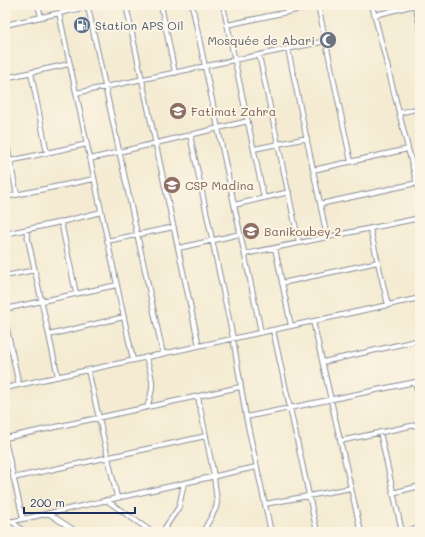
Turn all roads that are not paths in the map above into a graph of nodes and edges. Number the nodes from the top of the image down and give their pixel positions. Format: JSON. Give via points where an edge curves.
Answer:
{"nodes":[{"id":1,"x":38,"y":5,"type":"edge"},
{"id":2,"x":96,"y":5,"type":"edge"},
{"id":3,"x":126,"y":5,"type":"edge"},
{"id":4,"x":161,"y":5,"type":"edge"},
{"id":5,"x":192,"y":5,"type":"edge"},
{"id":6,"x":223,"y":5,"type":"edge"},
{"id":7,"x":319,"y":5,"type":"edge"},
{"id":8,"x":372,"y":5,"type":"edge"},
{"id":9,"x":415,"y":5,"type":"edge"},
{"id":10,"x":88,"y":7,"type":"junction"},
{"id":11,"x":58,"y":13,"type":"junction"},
{"id":12,"x":374,"y":15,"type":"junction"},
{"id":13,"x":5,"y":16,"type":"edge"},
{"id":14,"x":41,"y":17,"type":"junction"},
{"id":15,"x":6,"y":25,"type":"edge"},
{"id":16,"x":227,"y":25,"type":"junction"},
{"id":17,"x":420,"y":27,"type":"edge"},
{"id":18,"x":326,"y":41,"type":"junction"},
{"id":19,"x":288,"y":49,"type":"junction"},
{"id":20,"x":260,"y":55,"type":"junction"},
{"id":21,"x":235,"y":60,"type":"junction"},
{"id":22,"x":69,"y":64,"type":"junction"},
{"id":23,"x":205,"y":66,"type":"junction"},
{"id":24,"x":31,"y":73,"type":"junction"},
{"id":25,"x":175,"y":73,"type":"junction"},
{"id":26,"x":5,"y":78,"type":"edge"},
{"id":27,"x":142,"y":80,"type":"junction"},
{"id":28,"x":105,"y":87,"type":"junction"},
{"id":29,"x":76,"y":93,"type":"junction"},
{"id":30,"x":420,"y":108,"type":"edge"},
{"id":31,"x":399,"y":113,"type":"junction"},
{"id":32,"x":248,"y":121,"type":"junction"},
{"id":33,"x":218,"y":128,"type":"junction"},
{"id":34,"x":190,"y":135,"type":"junction"},
{"id":35,"x":5,"y":136,"type":"edge"},
{"id":36,"x":307,"y":138,"type":"junction"},
{"id":37,"x":87,"y":144,"type":"junction"},
{"id":38,"x":155,"y":144,"type":"junction"},
{"id":39,"x":278,"y":144,"type":"junction"},
{"id":40,"x":254,"y":149,"type":"junction"},
{"id":41,"x":408,"y":150,"type":"junction"},
{"id":42,"x":119,"y":152,"type":"junction"},
{"id":43,"x":47,"y":153,"type":"junction"},
{"id":44,"x":90,"y":159,"type":"junction"},
{"id":45,"x":7,"y":161,"type":"edge"},
{"id":46,"x":351,"y":162,"type":"junction"},
{"id":47,"x":313,"y":170,"type":"junction"},
{"id":48,"x":94,"y":179,"type":"junction"},
{"id":49,"x":417,"y":183,"type":"junction"},
{"id":50,"x":288,"y":192,"type":"junction"},
{"id":51,"x":17,"y":195,"type":"junction"},
{"id":52,"x":420,"y":196,"type":"edge"},
{"id":53,"x":5,"y":197,"type":"edge"},
{"id":54,"x":264,"y":198,"type":"junction"},
{"id":55,"x":320,"y":204,"type":"junction"},
{"id":56,"x":234,"y":205,"type":"junction"},
{"id":57,"x":101,"y":212,"type":"junction"},
{"id":58,"x":420,"y":218,"type":"edge"},
{"id":59,"x":61,"y":222,"type":"junction"},
{"id":60,"x":174,"y":227,"type":"junction"},
{"id":61,"x":370,"y":229,"type":"junction"},
{"id":62,"x":26,"y":230,"type":"junction"},
{"id":63,"x":5,"y":234,"type":"edge"},
{"id":64,"x":240,"y":234,"type":"junction"},
{"id":65,"x":137,"y":235,"type":"junction"},
{"id":66,"x":327,"y":237,"type":"junction"},
{"id":67,"x":212,"y":240,"type":"junction"},
{"id":68,"x":107,"y":241,"type":"junction"},
{"id":69,"x":299,"y":243,"type":"junction"},
{"id":70,"x":178,"y":248,"type":"junction"},
{"id":71,"x":274,"y":248,"type":"junction"},
{"id":72,"x":245,"y":254,"type":"junction"},
{"id":73,"x":378,"y":262,"type":"junction"},
{"id":74,"x":34,"y":270,"type":"junction"},
{"id":75,"x":5,"y":276,"type":"edge"},
{"id":76,"x":282,"y":283,"type":"junction"},
{"id":77,"x":117,"y":285,"type":"junction"},
{"id":78,"x":76,"y":294,"type":"junction"},
{"id":79,"x":420,"y":298,"type":"edge"},
{"id":80,"x":42,"y":302,"type":"junction"},
{"id":81,"x":388,"y":305,"type":"junction"},
{"id":82,"x":5,"y":309,"type":"edge"},
{"id":83,"x":124,"y":318,"type":"junction"},
{"id":84,"x":5,"y":320,"type":"edge"},
{"id":85,"x":313,"y":321,"type":"junction"},
{"id":86,"x":291,"y":326,"type":"junction"},
{"id":87,"x":273,"y":330,"type":"junction"},
{"id":88,"x":261,"y":332,"type":"junction"},
{"id":89,"x":49,"y":335,"type":"junction"},
{"id":90,"x":233,"y":338,"type":"junction"},
{"id":91,"x":420,"y":340,"type":"edge"},
{"id":92,"x":7,"y":342,"type":"edge"},
{"id":93,"x":199,"y":346,"type":"junction"},
{"id":94,"x":163,"y":354,"type":"junction"},
{"id":95,"x":146,"y":357,"type":"junction"},
{"id":96,"x":133,"y":360,"type":"junction"},
{"id":97,"x":323,"y":362,"type":"junction"},
{"id":98,"x":88,"y":370,"type":"junction"},
{"id":99,"x":58,"y":377,"type":"junction"},
{"id":100,"x":418,"y":381,"type":"edge"},
{"id":101,"x":19,"y":385,"type":"junction"},
{"id":102,"x":240,"y":387,"type":"junction"},
{"id":103,"x":5,"y":388,"type":"edge"},
{"id":104,"x":198,"y":397,"type":"junction"},
{"id":105,"x":331,"y":399,"type":"junction"},
{"id":106,"x":420,"y":403,"type":"edge"},
{"id":107,"x":147,"y":407,"type":"junction"},
{"id":108,"x":290,"y":408,"type":"junction"},
{"id":109,"x":246,"y":417,"type":"junction"},
{"id":110,"x":99,"y":418,"type":"junction"},
{"id":111,"x":420,"y":424,"type":"edge"},
{"id":112,"x":380,"y":432,"type":"junction"},
{"id":113,"x":206,"y":436,"type":"junction"},
{"id":114,"x":5,"y":439,"type":"edge"},
{"id":115,"x":340,"y":441,"type":"junction"},
{"id":116,"x":108,"y":457,"type":"junction"},
{"id":117,"x":256,"y":466,"type":"junction"},
{"id":118,"x":214,"y":476,"type":"junction"},
{"id":119,"x":13,"y":478,"type":"junction"},
{"id":120,"x":184,"y":482,"type":"junction"},
{"id":121,"x":420,"y":486,"type":"edge"},
{"id":122,"x":350,"y":488,"type":"junction"},
{"id":123,"x":392,"y":493,"type":"junction"},
{"id":124,"x":309,"y":496,"type":"junction"},
{"id":125,"x":117,"y":497,"type":"junction"},
{"id":126,"x":106,"y":500,"type":"junction"},
{"id":127,"x":265,"y":504,"type":"junction"},
{"id":128,"x":48,"y":513,"type":"junction"},
{"id":129,"x":23,"y":519,"type":"junction"},
{"id":130,"x":11,"y":521,"type":"junction"},
{"id":131,"x":5,"y":522,"type":"edge"},
{"id":132,"x":420,"y":528,"type":"edge"},
{"id":133,"x":25,"y":532,"type":"edge"},
{"id":134,"x":77,"y":532,"type":"edge"},
{"id":135,"x":152,"y":532,"type":"edge"},
{"id":136,"x":162,"y":532,"type":"edge"},
{"id":137,"x":202,"y":532,"type":"edge"},
{"id":138,"x":271,"y":532,"type":"edge"},
{"id":139,"x":317,"y":532,"type":"edge"},
{"id":140,"x":361,"y":532,"type":"edge"},
{"id":141,"x":402,"y":532,"type":"edge"}],
"edges":[{"from":1,"to":14,"type":"street"},
{"from":2,"to":10,"type":"street"},
{"from":3,"to":27,"type":"street"},
{"from":4,"to":25,"type":"street"},
{"from":5,"to":23,"type":"street"},
{"from":6,"to":16,"type":"street"},
{"from":7,"to":16,"type":"street"},
{"from":7,"to":18,"type":"street"},
{"from":8,"to":12,"type":"street"},
{"from":9,"to":12,"type":"street"},
{"from":9,"to":17,"type":"street"},
{"from":10,"to":11,"type":"street"},
{"from":10,"to":28,"type":"street"},
{"from":11,"to":14,"type":"street"},
{"from":11,"to":22,"type":"street"},
{"from":12,"to":31,"type":"street"},
{"from":13,"to":15,"type":"street"},
{"from":14,"to":15,"type":"street"},
{"from":16,"to":21,"type":"street"},
{"from":18,"to":19,"type":"street"},
{"from":18,"to":46,"type":"street"},
{"from":19,"to":20,"type":"street"},
{"from":19,"to":36,"type":"street"},
{"from":20,"to":21,"type":"street"},
{"from":20,"to":39,"type":"street"},
{"from":21,"to":23,"type":"street"},
{"from":21,"to":32,"type":"street"},
{"from":22,"to":24,"type":"street"},
{"from":22,"to":29,"type":"street"},
{"from":23,"to":25,"type":"street"},
{"from":23,"to":33,"type":"street"},
{"from":24,"to":26,"type":"street"},
{"from":24,"to":43,"type":"street"},
{"from":25,"to":27,"type":"street"},
{"from":27,"to":28,"type":"street"},
{"from":27,"to":38,"type":"street"},
{"from":28,"to":29,"type":"street"},
{"from":28,"to":42,"type":"street"},
{"from":29,"to":37,"type":"street"},
{"from":30,"to":31,"type":"street"},
{"from":31,"to":41,"type":"street"},
{"from":32,"to":33,"type":"street"},
{"from":32,"to":40,"type":"street"},
{"from":33,"to":34,"type":"street"},
{"from":33,"to":56,"type":"street"},
{"from":34,"to":38,"type":"street"},
{"from":34,"to":67,"type":"street"},
{"from":35,"to":45,"type":"street"},
{"from":36,"to":39,"type":"street"},
{"from":36,"to":47,"type":"street"},
{"from":37,"to":43,"type":"street"},
{"from":37,"to":44,"type":"street"},
{"from":38,"to":42,"type":"street"},
{"from":38,"to":60,"type":"street"},
{"from":39,"to":40,"type":"street"},
{"from":39,"to":50,"type":"street"},
{"from":40,"to":54,"type":"street"},
{"from":41,"to":46,"type":"street"},
{"from":41,"to":49,"type":"street"},
{"from":42,"to":44,"type":"street"},
{"from":42,"to":65,"type":"street"},
{"from":43,"to":45,"type":"street"},
{"from":44,"to":48,"type":"street"},
{"from":45,"to":51,"type":"street"},
{"from":46,"to":47,"type":"street"},
{"from":47,"to":55,"type":"street"},
{"from":48,"to":51,"type":"street"},
{"from":48,"to":57,"type":"street"},
{"from":49,"to":52,"type":"street"},
{"from":49,"to":55,"type":"street"},
{"from":50,"to":54,"type":"street"},
{"from":50,"to":69,"type":"street"},
{"from":51,"to":53,"type":"street"},
{"from":54,"to":56,"type":"street"},
{"from":55,"to":66,"type":"street"},
{"from":56,"to":64,"type":"street"},
{"from":57,"to":59,"type":"street"},
{"from":57,"to":68,"type":"street"},
{"from":58,"to":61,"type":"street"},
{"from":59,"to":62,"type":"street"},
{"from":59,"to":78,"type":"street"},
{"from":60,"to":65,"type":"street"},
{"from":60,"to":70,"type":"street"},
{"from":61,"to":66,"type":"street"},
{"from":61,"to":73,"type":"street"},
{"from":62,"to":63,"type":"street"},
{"from":62,"to":74,"type":"street"},
{"from":64,"to":67,"type":"street"},
{"from":64,"to":72,"type":"street"},
{"from":65,"to":68,"type":"street"},
{"from":65,"to":94,"type":"street"},
{"from":66,"to":69,"type":"street"},
{"from":67,"to":70,"type":"street"},
{"from":67,"to":90,"type":"street"},
{"from":68,"to":77,"type":"street"},
{"from":69,"to":71,"type":"street"},
{"from":70,"to":93,"type":"street"},
{"from":71,"to":72,"type":"street"},
{"from":71,"to":76,"type":"street"},
{"from":72,"to":88,"type":"street"},
{"from":73,"to":76,"type":"street"},
{"from":73,"to":81,"type":"street"},
{"from":74,"to":75,"type":"street"},
{"from":74,"to":80,"type":"street"},
{"from":76,"to":86,"type":"street"},
{"from":77,"to":78,"type":"street"},
{"from":77,"to":83,"type":"street"},
{"from":78,"to":80,"type":"street"},
{"from":79,"to":81,"type":"street"},
{"from":80,"to":82,"type":"street"},
{"from":80,"to":89,"type":"street"},
{"from":81,"to":85,"type":"street"},
{"from":83,"to":89,"type":"street"},
{"from":83,"to":96,"type":"street"},
{"from":84,"to":92,"type":"street"},
{"from":85,"to":86,"type":"street"},
{"from":85,"to":97,"type":"street"},
{"from":86,"to":87,"type":"street"},
{"from":87,"to":88,"type":"street"},
{"from":87,"to":108,"type":"street"},
{"from":88,"to":90,"type":"street"},
{"from":89,"to":99,"type":"street"},
{"from":90,"to":93,"type":"street"},
{"from":90,"to":102,"type":"street"},
{"from":91,"to":97,"type":"street"},
{"from":92,"to":101,"type":"street"},
{"from":93,"to":94,"type":"street"},
{"from":94,"to":95,"type":"street"},
{"from":95,"to":96,"type":"street"},
{"from":95,"to":107,"type":"street","via":[[153,384]]},
{"from":96,"to":98,"type":"street"},
{"from":97,"to":105,"type":"street"},
{"from":98,"to":99,"type":"street"},
{"from":98,"to":110,"type":"street"},
{"from":99,"to":101,"type":"street"},
{"from":100,"to":105,"type":"street"},
{"from":100,"to":106,"type":"street"},
{"from":101,"to":103,"type":"street"},
{"from":102,"to":104,"type":"street"},
{"from":102,"to":109,"type":"street"},
{"from":104,"to":107,"type":"street"},
{"from":104,"to":113,"type":"street"},
{"from":105,"to":108,"type":"street"},
{"from":105,"to":115,"type":"street"},
{"from":107,"to":110,"type":"street"},
{"from":108,"to":109,"type":"street"},
{"from":108,"to":124,"type":"street"},
{"from":109,"to":117,"type":"street"},
{"from":110,"to":114,"type":"street"},
{"from":110,"to":116,"type":"street"},
{"from":111,"to":112,"type":"street"},
{"from":112,"to":115,"type":"street"},
{"from":112,"to":123,"type":"street"},
{"from":113,"to":116,"type":"street"},
{"from":113,"to":118,"type":"street"},
{"from":114,"to":119,"type":"street"},
{"from":115,"to":122,"type":"street"},
{"from":116,"to":119,"type":"street"},
{"from":116,"to":125,"type":"street"},
{"from":117,"to":118,"type":"street"},
{"from":117,"to":127,"type":"street"},
{"from":118,"to":120,"type":"street"},
{"from":118,"to":137,"type":"street","via":[[217,505]]},
{"from":119,"to":129,"type":"street"},
{"from":120,"to":125,"type":"street"},
{"from":120,"to":136,"type":"street","via":[[179,506]]},
{"from":121,"to":123,"type":"street"},
{"from":122,"to":124,"type":"street"},
{"from":122,"to":140,"type":"street"},
{"from":123,"to":141,"type":"street"},
{"from":124,"to":127,"type":"street"},
{"from":124,"to":139,"type":"street"},
{"from":125,"to":126,"type":"street"},
{"from":126,"to":128,"type":"street"},
{"from":126,"to":135,"type":"street"},
{"from":127,"to":138,"type":"street"},
{"from":128,"to":129,"type":"street"},
{"from":128,"to":134,"type":"street"},
{"from":129,"to":130,"type":"street"},
{"from":130,"to":131,"type":"street"},
{"from":130,"to":133,"type":"street"},
{"from":132,"to":141,"type":"street"}]}
